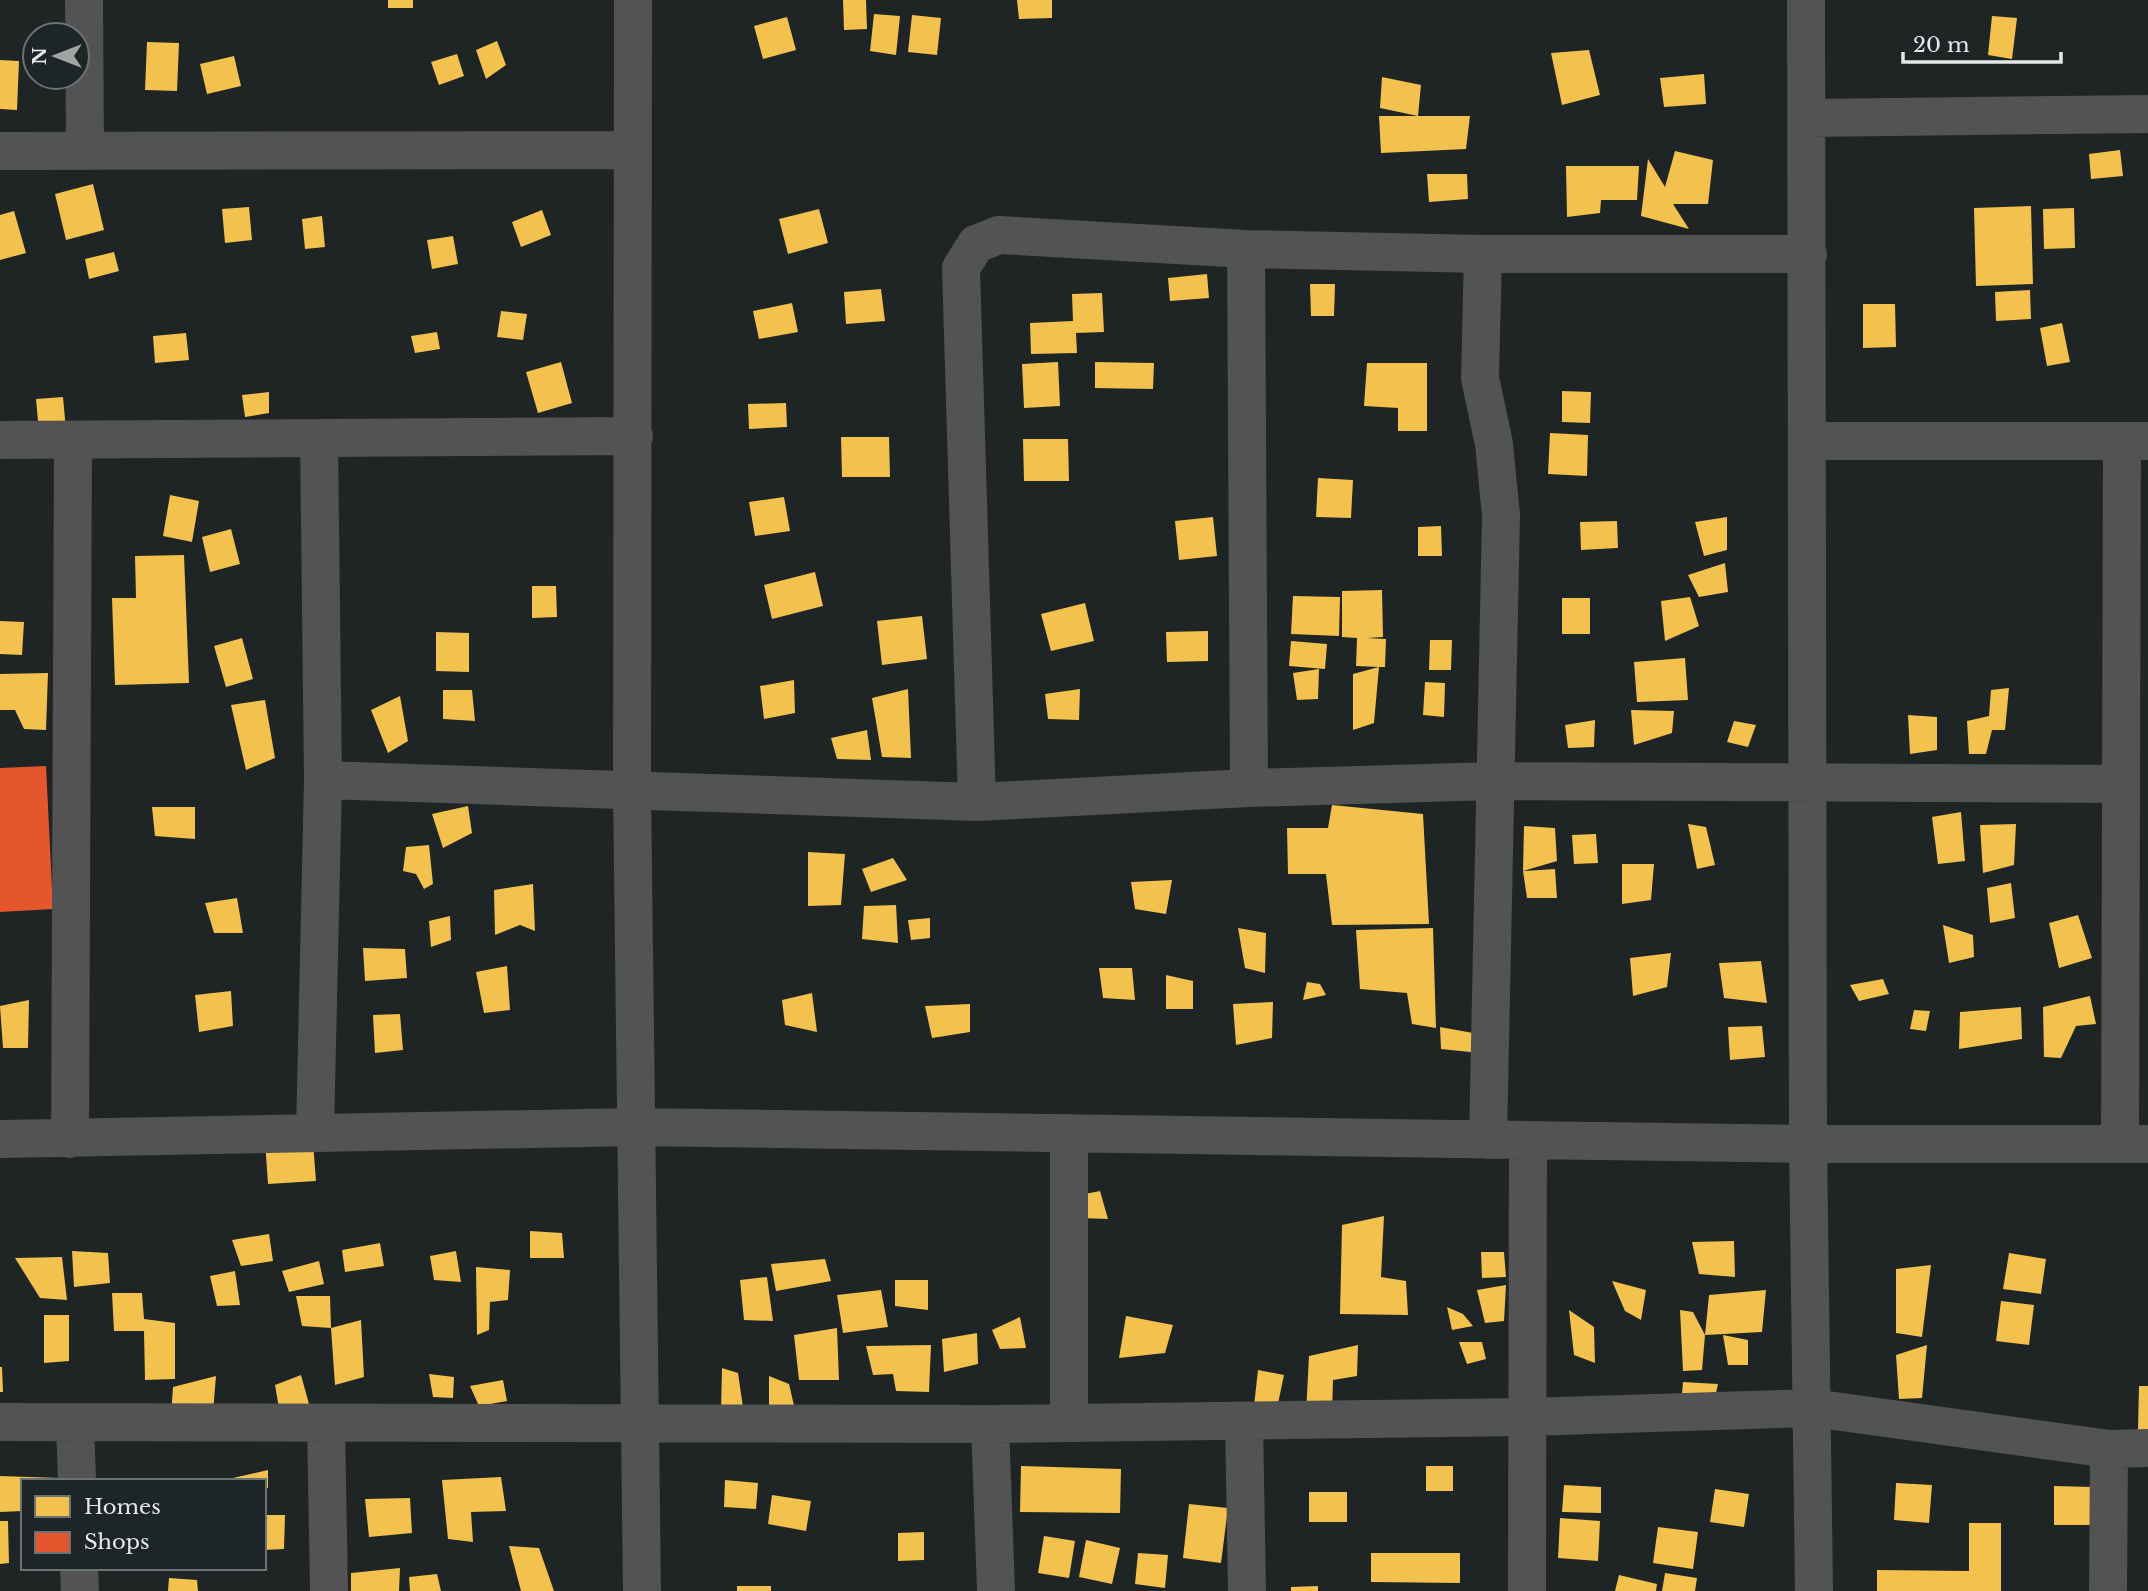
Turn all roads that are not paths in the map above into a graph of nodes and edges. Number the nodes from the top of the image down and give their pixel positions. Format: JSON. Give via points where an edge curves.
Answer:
{"nodes":[{"id":1,"x":85,"y":0,"type":"edge"},
{"id":2,"x":633,"y":0,"type":"edge"},
{"id":3,"x":1806,"y":0,"type":"edge"},
{"id":4,"x":2148,"y":114,"type":"edge"},
{"id":5,"x":1808,"y":118,"type":"junction"},
{"id":6,"x":85,"y":149,"type":"junction"},
{"id":7,"x":633,"y":149,"type":"junction"},
{"id":8,"x":0,"y":151,"type":"edge"},
{"id":9,"x":1247,"y":249,"type":"junction"},
{"id":10,"x":1483,"y":254,"type":"junction"},
{"id":11,"x":1808,"y":254,"type":"junction"},
{"id":12,"x":634,"y":436,"type":"junction"},
{"id":13,"x":319,"y":438,"type":"junction"},
{"id":14,"x":0,"y":440,"type":"edge"},
{"id":15,"x":73,"y":440,"type":"junction"},
{"id":16,"x":1808,"y":441,"type":"junction"},
{"id":17,"x":2135,"y":441,"type":"edge"},
{"id":18,"x":2134,"y":617,"type":"edge"},
{"id":19,"x":323,"y":780,"type":"junction"},
{"id":20,"x":1495,"y":781,"type":"junction"},
{"id":21,"x":1807,"y":783,"type":"junction"},
{"id":22,"x":2121,"y":784,"type":"junction"},
{"id":23,"x":1249,"y":788,"type":"junction"},
{"id":24,"x":632,"y":790,"type":"junction"},
{"id":25,"x":977,"y":802,"type":"junction"},
{"id":26,"x":635,"y":1127,"type":"junction"},
{"id":27,"x":315,"y":1132,"type":"junction"},
{"id":28,"x":1069,"y":1133,"type":"junction"},
{"id":29,"x":0,"y":1139,"type":"edge"},
{"id":30,"x":70,"y":1139,"type":"junction"},
{"id":31,"x":1488,"y":1140,"type":"junction"},
{"id":32,"x":1528,"y":1140,"type":"junction"},
{"id":33,"x":1808,"y":1144,"type":"junction"},
{"id":34,"x":2134,"y":1144,"type":"edge"},
{"id":35,"x":1813,"y":1408,"type":"junction"},
{"id":36,"x":1527,"y":1417,"type":"junction"},
{"id":37,"x":1244,"y":1421,"type":"junction"},
{"id":38,"x":0,"y":1422,"type":"edge"},
{"id":39,"x":638,"y":1422,"type":"junction"},
{"id":40,"x":75,"y":1423,"type":"junction"},
{"id":41,"x":1069,"y":1423,"type":"junction"},
{"id":42,"x":326,"y":1424,"type":"junction"},
{"id":43,"x":990,"y":1424,"type":"junction"},
{"id":44,"x":2148,"y":1448,"type":"edge"},
{"id":45,"x":2109,"y":1449,"type":"junction"},
{"id":46,"x":77,"y":1479,"type":"edge"},
{"id":47,"x":79,"y":1570,"type":"edge"},
{"id":48,"x":80,"y":1591,"type":"edge"},
{"id":49,"x":329,"y":1591,"type":"edge"},
{"id":50,"x":642,"y":1591,"type":"edge"},
{"id":51,"x":996,"y":1591,"type":"edge"},
{"id":52,"x":1247,"y":1591,"type":"edge"},
{"id":53,"x":1527,"y":1591,"type":"edge"},
{"id":54,"x":1814,"y":1591,"type":"edge"},
{"id":55,"x":2108,"y":1591,"type":"edge"}],
"edges":[{"from":1,"to":6,"type":"street"},
{"from":2,"to":7,"type":"street"},
{"from":3,"to":5,"type":"street"},
{"from":4,"to":5,"type":"street"},
{"from":5,"to":11,"type":"street"},
{"from":6,"to":7,"type":"street"},
{"from":6,"to":8,"type":"street"},
{"from":7,"to":12,"type":"street"},
{"from":9,"to":10,"type":"street"},
{"from":9,"to":23,"type":"street"},
{"from":9,"to":25,"type":"street","via":[[999,235],[976,244],[961,268]]},
{"from":10,"to":11,"type":"street"},
{"from":10,"to":20,"type":"street","via":[[1480,377],[1494,444],[1501,515]]},
{"from":11,"to":16,"type":"street"},
{"from":12,"to":13,"type":"street"},
{"from":12,"to":24,"type":"street"},
{"from":13,"to":15,"type":"street"},
{"from":13,"to":19,"type":"street"},
{"from":14,"to":15,"type":"street"},
{"from":15,"to":30,"type":"street"},
{"from":16,"to":17,"type":"street"},
{"from":16,"to":21,"type":"street"},
{"from":17,"to":18,"type":"street"},
{"from":18,"to":22,"type":"street"},
{"from":19,"to":24,"type":"street"},
{"from":19,"to":27,"type":"street"},
{"from":20,"to":21,"type":"street"},
{"from":20,"to":23,"type":"street"},
{"from":20,"to":31,"type":"street"},
{"from":21,"to":22,"type":"street"},
{"from":21,"to":33,"type":"street"},
{"from":22,"to":34,"type":"street"},
{"from":23,"to":25,"type":"street"},
{"from":24,"to":25,"type":"street"},
{"from":24,"to":26,"type":"street"},
{"from":26,"to":27,"type":"street"},
{"from":26,"to":28,"type":"street"},
{"from":26,"to":39,"type":"street"},
{"from":27,"to":30,"type":"street"},
{"from":28,"to":31,"type":"street"},
{"from":28,"to":41,"type":"street"},
{"from":29,"to":30,"type":"street"},
{"from":31,"to":32,"type":"street"},
{"from":32,"to":33,"type":"street"},
{"from":32,"to":36,"type":"street"},
{"from":33,"to":34,"type":"street"},
{"from":33,"to":35,"type":"street"},
{"from":35,"to":36,"type":"street"},
{"from":35,"to":45,"type":"street"},
{"from":35,"to":54,"type":"street"},
{"from":36,"to":37,"type":"street"},
{"from":36,"to":53,"type":"street"},
{"from":37,"to":41,"type":"street"},
{"from":37,"to":52,"type":"street"},
{"from":38,"to":40,"type":"street"},
{"from":39,"to":42,"type":"street"},
{"from":39,"to":43,"type":"street"},
{"from":39,"to":50,"type":"street"},
{"from":40,"to":42,"type":"street"},
{"from":40,"to":46,"type":"street"},
{"from":41,"to":43,"type":"street"},
{"from":42,"to":49,"type":"street"},
{"from":43,"to":51,"type":"street"},
{"from":44,"to":45,"type":"street"},
{"from":45,"to":55,"type":"street"},
{"from":47,"to":48,"type":"street"}]}
